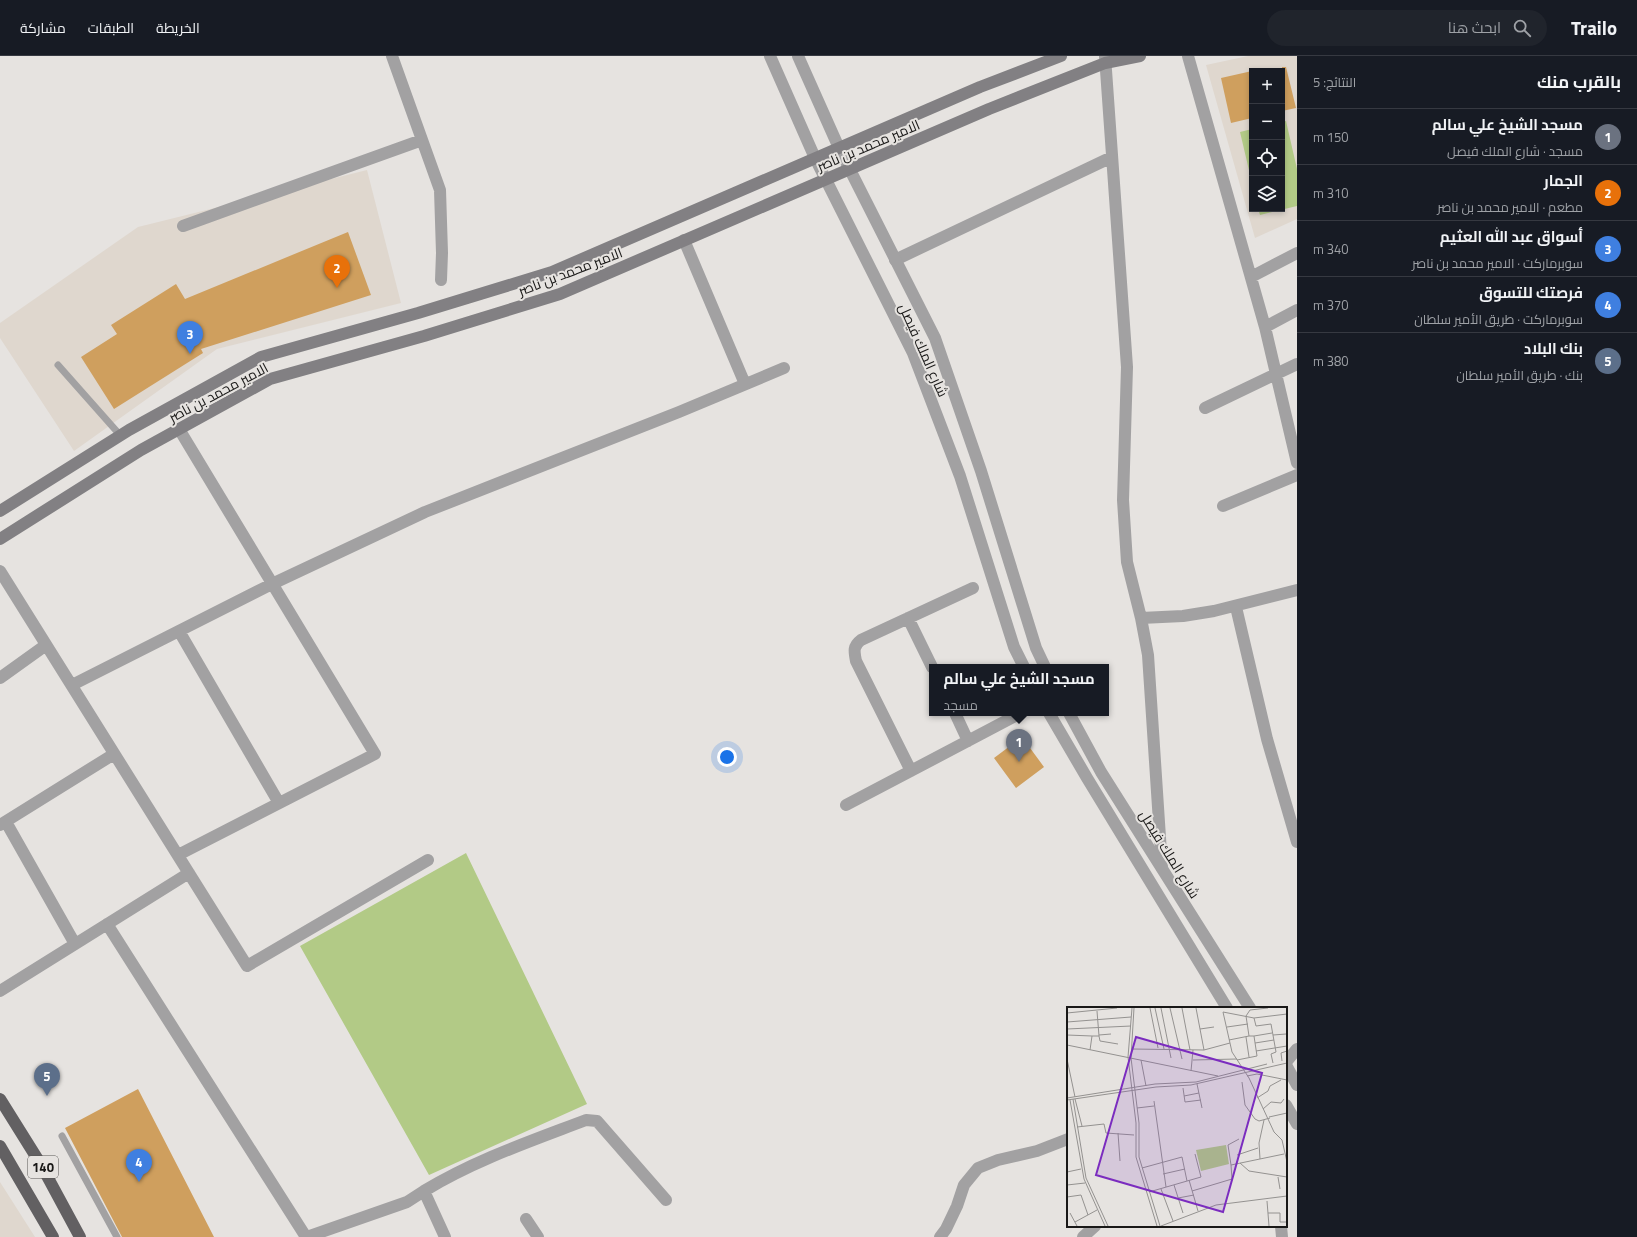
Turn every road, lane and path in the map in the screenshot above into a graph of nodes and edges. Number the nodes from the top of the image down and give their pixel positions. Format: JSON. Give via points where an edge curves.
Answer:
{"nodes":[{"id":1,"x":392,"y":56,"type":"edge"},
{"id":2,"x":770,"y":56,"type":"edge"},
{"id":3,"x":798,"y":56,"type":"edge"},
{"id":4,"x":1062,"y":56,"type":"edge"},
{"id":5,"x":1140,"y":56,"type":"edge"},
{"id":6,"x":1188,"y":56,"type":"edge"},
{"id":7,"x":1105,"y":60,"type":"edge"},
{"id":8,"x":422,"y":140,"type":"junction"},
{"id":9,"x":839,"y":148,"type":"junction"},
{"id":10,"x":1112,"y":157,"type":"junction"},
{"id":11,"x":815,"y":158,"type":"junction"},
{"id":12,"x":850,"y":169,"type":"junction"},
{"id":13,"x":825,"y":180,"type":"junction"},
{"id":14,"x":183,"y":226,"type":"dead end"},
{"id":15,"x":684,"y":240,"type":"junction"},
{"id":16,"x":1297,"y":253,"type":"edge"},
{"id":17,"x":895,"y":260,"type":"junction"},
{"id":18,"x":1251,"y":277,"type":"junction"},
{"id":19,"x":441,"y":280,"type":"dead end"},
{"id":20,"x":1297,"y":310,"type":"edge"},
{"id":21,"x":1265,"y":327,"type":"junction"},
{"id":22,"x":1297,"y":364,"type":"edge"},
{"id":23,"x":58,"y":365,"type":"dead end"},
{"id":24,"x":784,"y":368,"type":"dead end"},
{"id":25,"x":1276,"y":375,"type":"junction"},
{"id":26,"x":745,"y":384,"type":"junction"},
{"id":27,"x":1205,"y":408,"type":"dead end"},
{"id":28,"x":179,"y":429,"type":"junction"},
{"id":29,"x":120,"y":435,"type":"junction"},
{"id":30,"x":1297,"y":463,"type":"edge"},
{"id":31,"x":1297,"y":475,"type":"edge"},
{"id":32,"x":1223,"y":506,"type":"dead end"},
{"id":33,"x":0,"y":511,"type":"edge"},
{"id":34,"x":0,"y":539,"type":"edge"},
{"id":35,"x":0,"y":571,"type":"edge"},
{"id":36,"x":272,"y":584,"type":"junction"},
{"id":37,"x":973,"y":588,"type":"dead end"},
{"id":38,"x":1297,"y":590,"type":"edge"},
{"id":39,"x":1236,"y":607,"type":"junction"},
{"id":40,"x":908,"y":618,"type":"junction"},
{"id":41,"x":1141,"y":618,"type":"junction"},
{"id":42,"x":180,"y":631,"type":"junction"},
{"id":43,"x":46,"y":645,"type":"junction"},
{"id":44,"x":931,"y":664,"type":"edge"},
{"id":45,"x":1022,"y":664,"type":"edge"},
{"id":46,"x":1044,"y":664,"type":"edge"},
{"id":47,"x":0,"y":678,"type":"edge"},
{"id":48,"x":72,"y":685,"type":"junction"},
{"id":49,"x":956,"y":716,"type":"edge"},
{"id":50,"x":1015,"y":716,"type":"edge"},
{"id":51,"x":1051,"y":716,"type":"edge"},
{"id":52,"x":1071,"y":716,"type":"edge"},
{"id":53,"x":968,"y":741,"type":"junction"},
{"id":54,"x":114,"y":754,"type":"junction"},
{"id":55,"x":911,"y":771,"type":"junction"},
{"id":56,"x":279,"y":803,"type":"junction"},
{"id":57,"x":846,"y":805,"type":"dead end"},
{"id":58,"x":3,"y":824,"type":"edge"},
{"id":59,"x":1297,"y":842,"type":"edge"},
{"id":60,"x":178,"y":855,"type":"junction"},
{"id":61,"x":428,"y":860,"type":"dead end"},
{"id":62,"x":1162,"y":868,"type":"junction"},
{"id":63,"x":189,"y":873,"type":"junction"},
{"id":64,"x":107,"y":924,"type":"junction"},
{"id":65,"x":75,"y":944,"type":"junction"},
{"id":66,"x":0,"y":991,"type":"edge"},
{"id":67,"x":1226,"y":1007,"type":"edge"},
{"id":68,"x":1249,"y":1007,"type":"edge"},
{"id":69,"x":1297,"y":1049,"type":"edge"},
{"id":70,"x":1287,"y":1061,"type":"edge"},
{"id":71,"x":1287,"y":1067,"type":"edge"},
{"id":72,"x":1297,"y":1085,"type":"edge"},
{"id":73,"x":0,"y":1099,"type":"edge"},
{"id":74,"x":1287,"y":1107,"type":"edge"},
{"id":75,"x":1297,"y":1124,"type":"edge"},
{"id":76,"x":62,"y":1136,"type":"dead end"},
{"id":77,"x":1067,"y":1139,"type":"edge"},
{"id":78,"x":0,"y":1146,"type":"edge"},
{"id":79,"x":424,"y":1191,"type":"junction"},
{"id":80,"x":666,"y":1200,"type":"dead end"},
{"id":81,"x":526,"y":1219,"type":"dead end"},
{"id":82,"x":1094,"y":1227,"type":"edge"},
{"id":83,"x":1281,"y":1227,"type":"edge"},
{"id":84,"x":53,"y":1237,"type":"edge"},
{"id":85,"x":80,"y":1237,"type":"edge"},
{"id":86,"x":117,"y":1237,"type":"edge"},
{"id":87,"x":306,"y":1237,"type":"edge"},
{"id":88,"x":445,"y":1237,"type":"edge"},
{"id":89,"x":538,"y":1237,"type":"edge"},
{"id":90,"x":940,"y":1237,"type":"edge"},
{"id":91,"x":1083,"y":1237,"type":"edge"},
{"id":92,"x":1282,"y":1237,"type":"edge"}],
"edges":[{"from":1,"to":8,"type":"street"},
{"from":2,"to":11,"type":"street","name":"شارع الملك فيصل"},
{"from":3,"to":9,"type":"street","name":"شارع الملك فيصل"},
{"from":4,"to":9,"type":"main road","name":"الامير محمد بن ناصر","via":[[980,87]]},
{"from":5,"to":7,"type":"main road","name":"الامير محمد بن ناصر"},
{"from":6,"to":18,"type":"street"},
{"from":7,"to":10,"type":"street"},
{"from":7,"to":12,"type":"main road","name":"الامير محمد بن ناصر"},
{"from":8,"to":14,"type":"street"},
{"from":8,"to":19,"type":"street","via":[[440,190]]},
{"from":9,"to":11,"type":"main road","name":"الامير محمد بن ناصر"},
{"from":9,"to":12,"type":"street","name":"شارع الملك فيصل"},
{"from":10,"to":17,"type":"street"},
{"from":10,"to":41,"type":"street","via":[[1128,367],[1123,500],[1127,562]]},
{"from":11,"to":13,"type":"street","name":"شارع الملك فيصل"},
{"from":11,"to":29,"type":"main road","name":"الامير محمد بن ناصر","via":[[552,272],[261,357]]},
{"from":12,"to":13,"type":"main road","name":"الامير محمد بن ناصر"},
{"from":12,"to":17,"type":"street","name":"شارع الملك فيصل"},
{"from":13,"to":15,"type":"main road","name":"الامير محمد بن ناصر"},
{"from":13,"to":45,"type":"street","name":"شارع الملك فيصل","via":[[913,353],[960,476],[1014,648]]},
{"from":15,"to":26,"type":"street"},
{"from":15,"to":28,"type":"main road","name":"الامير محمد بن ناصر","via":[[560,294],[424,336],[270,379]]},
{"from":16,"to":18,"type":"street"},
{"from":17,"to":46,"type":"street","name":"شارع الملك فيصل","via":[[935,338],[981,471],[1036,648]]},
{"from":18,"to":21,"type":"street"},
{"from":20,"to":21,"type":"street"},
{"from":21,"to":25,"type":"street"},
{"from":22,"to":25,"type":"street"},
{"from":23,"to":29,"type":"lane"},
{"from":24,"to":26,"type":"street"},
{"from":25,"to":27,"type":"street"},
{"from":25,"to":30,"type":"street"},
{"from":26,"to":36,"type":"street","via":[[425,512]]},
{"from":28,"to":34,"type":"main road","name":"الامير محمد بن ناصر","via":[[141,450]]},
{"from":28,"to":36,"type":"street"},
{"from":29,"to":33,"type":"main road","name":"الامير محمد بن ناصر"},
{"from":31,"to":32,"type":"street"},
{"from":35,"to":43,"type":"street"},
{"from":36,"to":42,"type":"street"},
{"from":36,"to":56,"type":"street","via":[[375,754]]},
{"from":37,"to":40,"type":"street"},
{"from":38,"to":39,"type":"street"},
{"from":39,"to":41,"type":"street","via":[[1182,616]]},
{"from":39,"to":59,"type":"street","via":[[1267,739]]},
{"from":40,"to":44,"type":"street"},
{"from":40,"to":55,"type":"street","via":[[861,640],[855,644],[854,652],[856,661]]},
{"from":41,"to":62,"type":"street","via":[[1148,654]]},
{"from":42,"to":48,"type":"street"},
{"from":42,"to":56,"type":"street"},
{"from":43,"to":47,"type":"street"},
{"from":43,"to":48,"type":"street"},
{"from":48,"to":54,"type":"street"},
{"from":49,"to":53,"type":"street"},
{"from":50,"to":53,"type":"street"},
{"from":51,"to":67,"type":"street"},
{"from":52,"to":62,"type":"street","name":"شارع الملك فيصل","via":[[1101,772]]},
{"from":53,"to":55,"type":"street"},
{"from":54,"to":58,"type":"street"},
{"from":54,"to":60,"type":"street"},
{"from":55,"to":57,"type":"street"},
{"from":56,"to":60,"type":"street"},
{"from":58,"to":65,"type":"street"},
{"from":60,"to":63,"type":"street"},
{"from":61,"to":63,"type":"street","via":[[247,966]]},
{"from":62,"to":68,"type":"street","name":"شارع الملك فيصل"},
{"from":63,"to":64,"type":"street"},
{"from":64,"to":65,"type":"street"},
{"from":64,"to":87,"type":"street"},
{"from":65,"to":66,"type":"street"},
{"from":69,"to":70,"type":"street"},
{"from":71,"to":72,"type":"street"},
{"from":73,"to":85,"type":"highway","number":"140","via":[[40,1163]]},
{"from":74,"to":75,"type":"street"},
{"from":76,"to":86,"type":"lane"},
{"from":77,"to":90,"type":"street","via":[[978,1168],[964,1185],[957,1206]]},
{"from":78,"to":84,"type":"highway","number":"140"},
{"from":79,"to":80,"type":"street","via":[[507,1150],[592,1120],[597,1121]]},
{"from":79,"to":87,"type":"street","via":[[407,1202]]},
{"from":79,"to":88,"type":"street"},
{"from":81,"to":89,"type":"street"},
{"from":82,"to":91,"type":"street"},
{"from":83,"to":92,"type":"street"}]}
